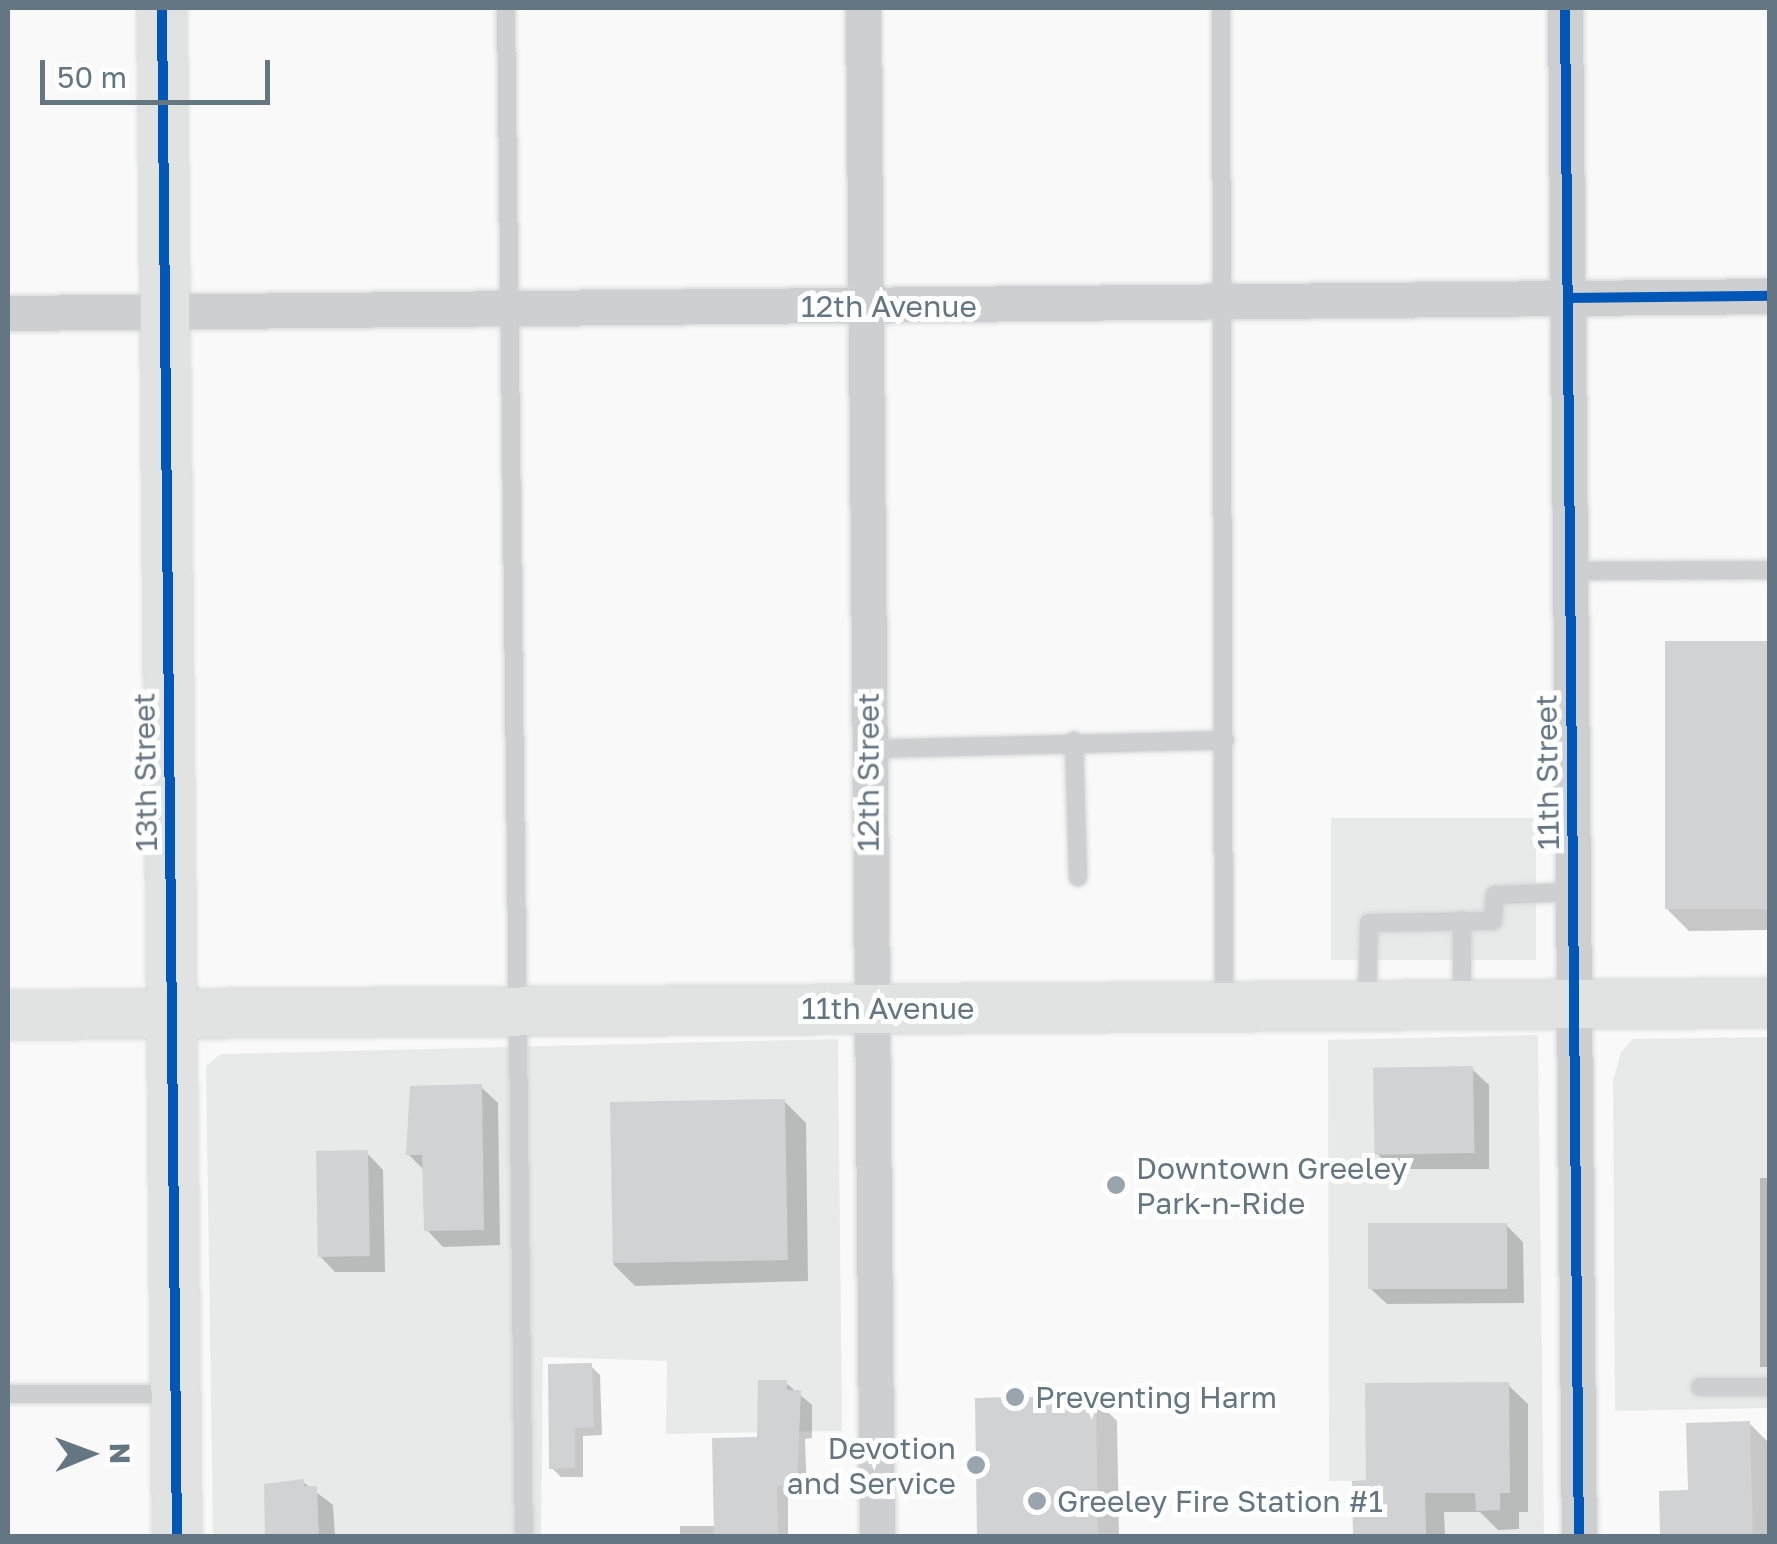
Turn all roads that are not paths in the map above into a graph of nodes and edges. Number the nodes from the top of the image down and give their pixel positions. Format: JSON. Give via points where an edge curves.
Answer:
{"nodes":[{"id":1,"x":162,"y":8,"type":"edge"},
{"id":2,"x":506,"y":8,"type":"edge"},
{"id":3,"x":863,"y":8,"type":"edge"},
{"id":4,"x":1221,"y":8,"type":"edge"},
{"id":5,"x":1565,"y":8,"type":"edge"},
{"id":6,"x":1770,"y":296,"type":"edge"},
{"id":7,"x":1569,"y":298,"type":"junction"},
{"id":8,"x":1226,"y":304,"type":"junction"},
{"id":9,"x":865,"y":306,"type":"junction"},
{"id":10,"x":505,"y":309,"type":"junction"},
{"id":11,"x":165,"y":312,"type":"junction"},
{"id":12,"x":8,"y":313,"type":"edge"},
{"id":13,"x":1770,"y":570,"type":"edge"},
{"id":14,"x":1570,"y":571,"type":"junction"},
{"id":15,"x":1225,"y":740,"type":"junction"},
{"id":16,"x":1074,"y":742,"type":"junction"},
{"id":17,"x":868,"y":749,"type":"junction"},
{"id":18,"x":1078,"y":877,"type":"dead end"},
{"id":19,"x":1574,"y":892,"type":"junction"},
{"id":20,"x":1462,"y":920,"type":"junction"},
{"id":21,"x":1770,"y":1003,"type":"edge"},
{"id":22,"x":1462,"y":1004,"type":"junction"},
{"id":23,"x":1574,"y":1004,"type":"junction"},
{"id":24,"x":1367,"y":1005,"type":"junction"},
{"id":25,"x":1224,"y":1006,"type":"junction"},
{"id":26,"x":870,"y":1008,"type":"junction"},
{"id":27,"x":522,"y":1012,"type":"junction"},
{"id":28,"x":172,"y":1014,"type":"junction"},
{"id":29,"x":8,"y":1015,"type":"edge"},
{"id":30,"x":1700,"y":1387,"type":"dead end"},
{"id":31,"x":1770,"y":1388,"type":"edge"},
{"id":32,"x":8,"y":1394,"type":"edge"},
{"id":33,"x":176,"y":1394,"type":"junction"},
{"id":34,"x":177,"y":1536,"type":"edge"},
{"id":35,"x":524,"y":1536,"type":"edge"},
{"id":36,"x":877,"y":1536,"type":"edge"},
{"id":37,"x":1579,"y":1536,"type":"edge"}],
"edges":[{"from":1,"to":11,"type":"main road","name":"13th Street"},
{"from":2,"to":10,"type":"lane"},
{"from":3,"to":9,"type":"street","name":"12th Street"},
{"from":4,"to":8,"type":"lane"},
{"from":5,"to":7,"type":"street","name":"11th Street"},
{"from":6,"to":7,"type":"street","name":"12th Avenue"},
{"from":7,"to":8,"type":"street","name":"12th Avenue"},
{"from":7,"to":14,"type":"street","name":"11th Street"},
{"from":8,"to":9,"type":"street","name":"12th Avenue"},
{"from":8,"to":15,"type":"lane"},
{"from":9,"to":10,"type":"street","name":"12th Avenue"},
{"from":9,"to":17,"type":"street","name":"12th Street"},
{"from":10,"to":11,"type":"street","name":"12th Avenue"},
{"from":10,"to":27,"type":"lane"},
{"from":11,"to":12,"type":"street","name":"12th Avenue"},
{"from":11,"to":28,"type":"main road","name":"13th Street"},
{"from":13,"to":14,"type":"lane"},
{"from":14,"to":19,"type":"street","name":"11th Street"},
{"from":15,"to":16,"type":"lane"},
{"from":15,"to":25,"type":"lane"},
{"from":16,"to":17,"type":"lane"},
{"from":16,"to":18,"type":"lane"},
{"from":17,"to":26,"type":"street","name":"12th Street"},
{"from":19,"to":20,"type":"lane","via":[[1495,895],[1494,920]]},
{"from":19,"to":23,"type":"street","name":"11th Street"},
{"from":20,"to":22,"type":"lane"},
{"from":20,"to":24,"type":"lane","via":[[1370,923]]},
{"from":21,"to":23,"type":"main road","name":"11th Avenue"},
{"from":22,"to":23,"type":"main road","name":"11th Avenue"},
{"from":22,"to":24,"type":"main road","name":"11th Avenue"},
{"from":23,"to":37,"type":"street","name":"11th Street"},
{"from":24,"to":25,"type":"main road","name":"11th Avenue"},
{"from":25,"to":26,"type":"main road","name":"11th Avenue"},
{"from":26,"to":27,"type":"main road","name":"11th Avenue"},
{"from":26,"to":36,"type":"street","name":"12th Street"},
{"from":27,"to":28,"type":"main road","name":"11th Avenue"},
{"from":27,"to":35,"type":"lane"},
{"from":28,"to":29,"type":"main road","name":"11th Avenue"},
{"from":28,"to":33,"type":"main road","name":"13th Street"},
{"from":30,"to":31,"type":"lane"},
{"from":32,"to":33,"type":"lane"},
{"from":33,"to":34,"type":"main road","name":"13th Street"}]}
